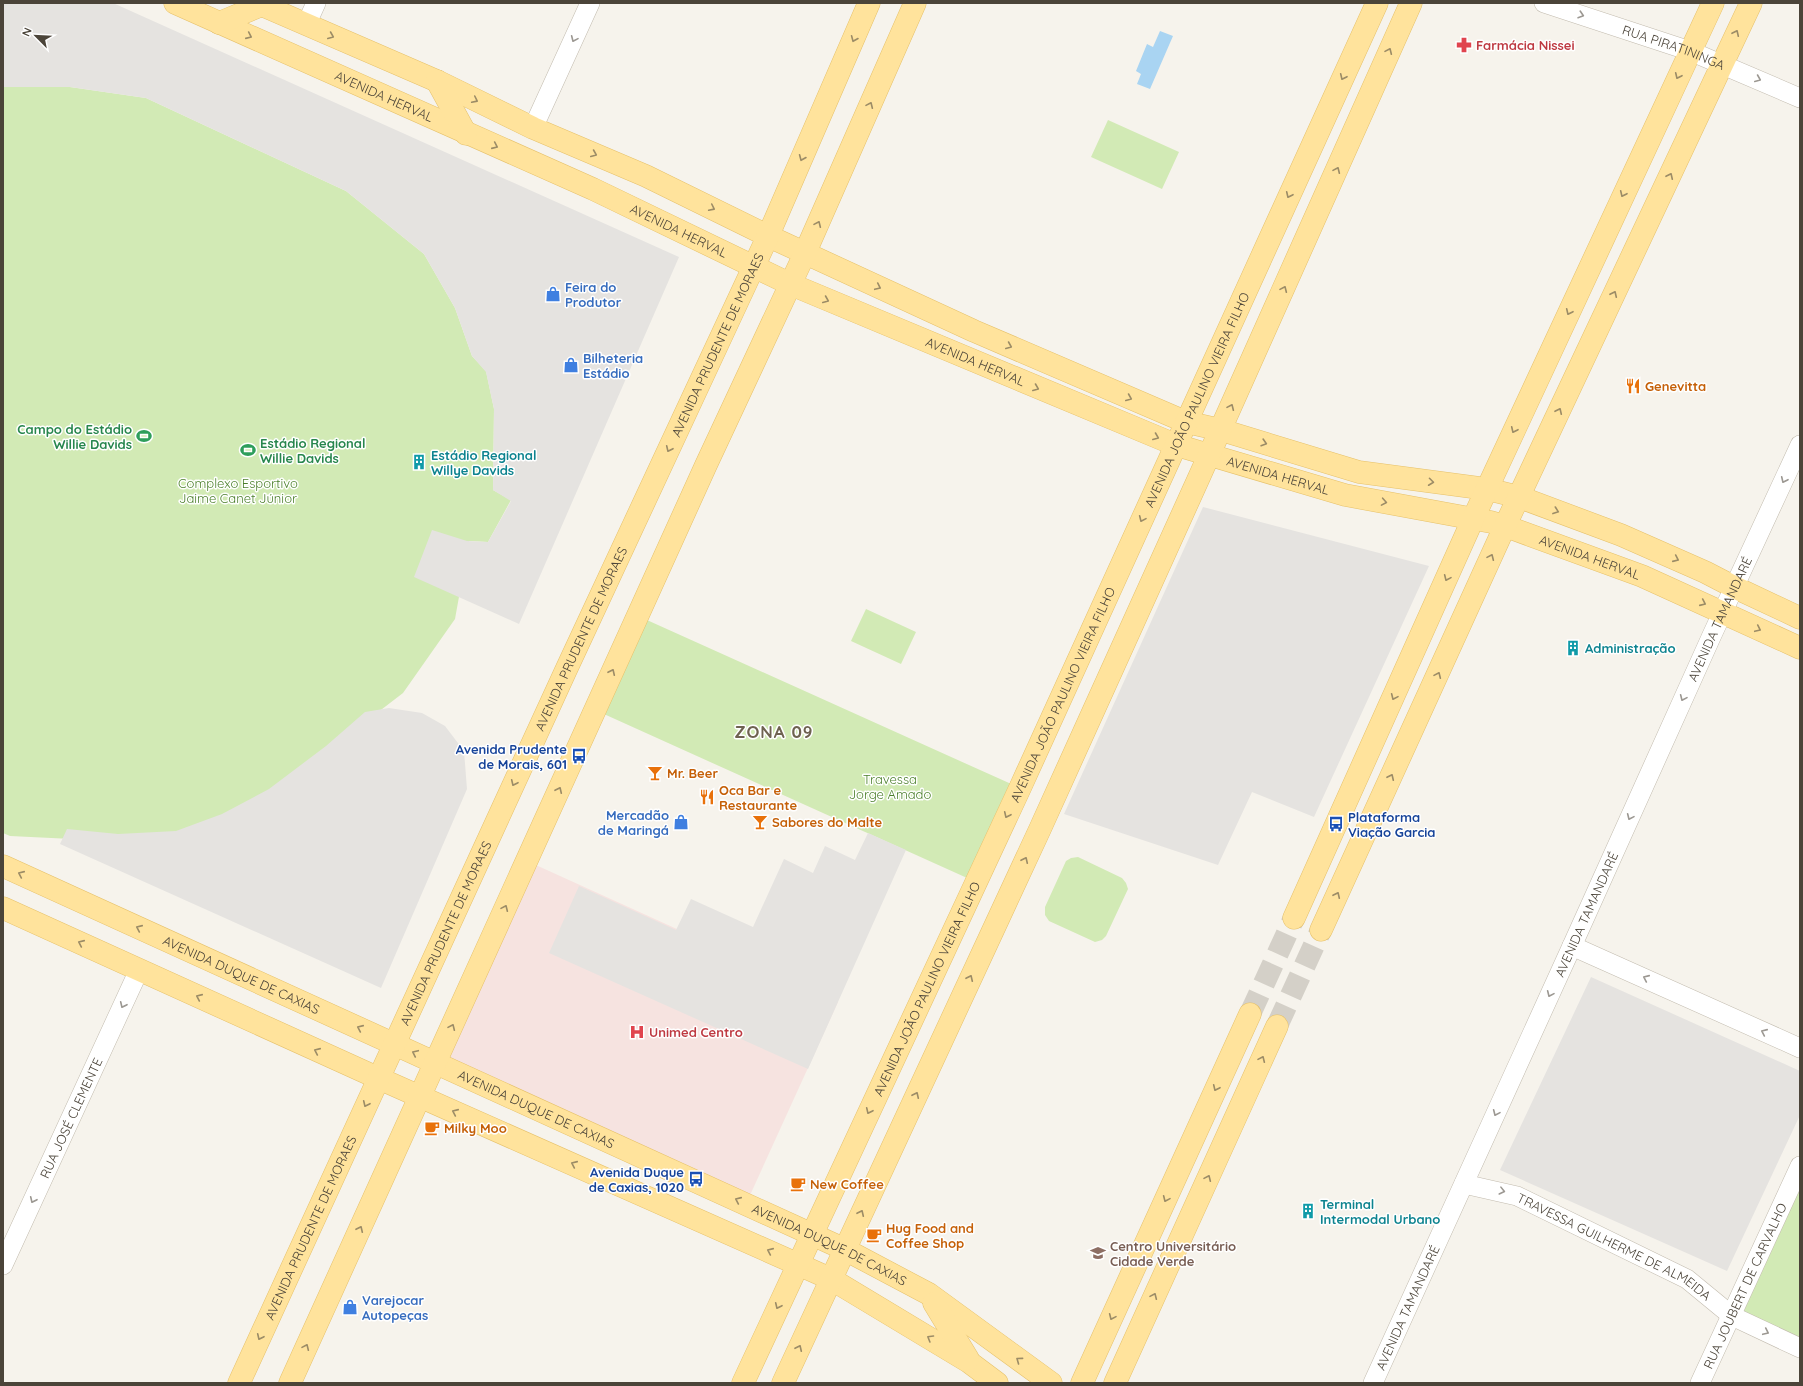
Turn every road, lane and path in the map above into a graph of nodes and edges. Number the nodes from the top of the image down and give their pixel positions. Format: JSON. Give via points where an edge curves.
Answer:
{"nodes":[{"id":1,"x":175,"y":3,"type":"edge"},
{"id":2,"x":316,"y":3,"type":"edge"},
{"id":3,"x":590,"y":3,"type":"edge"},
{"id":4,"x":869,"y":3,"type":"edge"},
{"id":5,"x":915,"y":3,"type":"edge"},
{"id":6,"x":1377,"y":3,"type":"edge"},
{"id":7,"x":1411,"y":3,"type":"edge"},
{"id":8,"x":1544,"y":3,"type":"edge"},
{"id":9,"x":1712,"y":3,"type":"edge"},
{"id":10,"x":1750,"y":3,"type":"edge"},
{"id":11,"x":259,"y":4,"type":"edge"},
{"id":12,"x":220,"y":23,"type":"junction"},
{"id":13,"x":306,"y":25,"type":"junction"},
{"id":14,"x":1690,"y":51,"type":"junction"},
{"id":15,"x":1722,"y":64,"type":"junction"},
{"id":16,"x":437,"y":81,"type":"junction"},
{"id":17,"x":1800,"y":98,"type":"edge"},
{"id":18,"x":533,"y":128,"type":"junction"},
{"id":19,"x":466,"y":134,"type":"junction"},
{"id":20,"x":646,"y":176,"type":"junction"},
{"id":21,"x":593,"y":189,"type":"junction"},
{"id":22,"x":768,"y":236,"type":"junction"},
{"id":23,"x":805,"y":253,"type":"junction"},
{"id":24,"x":753,"y":266,"type":"junction"},
{"id":25,"x":790,"y":284,"type":"junction"},
{"id":26,"x":974,"y":331,"type":"junction"},
{"id":27,"x":988,"y":368,"type":"junction"},
{"id":28,"x":1186,"y":422,"type":"junction"},
{"id":29,"x":1221,"y":430,"type":"junction"},
{"id":30,"x":1176,"y":445,"type":"junction"},
{"id":31,"x":1800,"y":445,"type":"edge"},
{"id":32,"x":1209,"y":456,"type":"junction"},
{"id":33,"x":1379,"y":476,"type":"junction"},
{"id":34,"x":1486,"y":489,"type":"junction"},
{"id":35,"x":1345,"y":495,"type":"junction"},
{"id":36,"x":1519,"y":497,"type":"junction"},
{"id":37,"x":1473,"y":519,"type":"junction"},
{"id":38,"x":1505,"y":526,"type":"junction"},
{"id":39,"x":1621,"y":535,"type":"junction"},
{"id":40,"x":1642,"y":576,"type":"junction"},
{"id":41,"x":1734,"y":587,"type":"junction"},
{"id":42,"x":1723,"y":612,"type":"junction"},
{"id":43,"x":1800,"y":618,"type":"edge"},
{"id":44,"x":1800,"y":648,"type":"edge"},
{"id":45,"x":3,"y":866,"type":"edge"},
{"id":46,"x":3,"y":908,"type":"edge"},
{"id":47,"x":1294,"y":918,"type":"tunnel mouth"},
{"id":48,"x":1321,"y":930,"type":"tunnel mouth"},
{"id":49,"x":1572,"y":946,"type":"junction"},
{"id":50,"x":139,"y":970,"type":"junction"},
{"id":51,"x":1250,"y":1014,"type":"tunnel mouth"},
{"id":52,"x":1277,"y":1026,"type":"tunnel mouth"},
{"id":53,"x":395,"y":1044,"type":"junction"},
{"id":54,"x":1800,"y":1048,"type":"edge"},
{"id":55,"x":436,"y":1062,"type":"junction"},
{"id":56,"x":378,"y":1078,"type":"junction"},
{"id":57,"x":420,"y":1096,"type":"junction"},
{"id":58,"x":1800,"y":1166,"type":"edge"},
{"id":59,"x":1464,"y":1184,"type":"junction"},
{"id":60,"x":812,"y":1233,"type":"junction"},
{"id":61,"x":844,"y":1249,"type":"junction"},
{"id":62,"x":797,"y":1263,"type":"junction"},
{"id":63,"x":3,"y":1265,"type":"edge"},
{"id":64,"x":831,"y":1279,"type":"junction"},
{"id":65,"x":929,"y":1294,"type":"junction"},
{"id":66,"x":1732,"y":1316,"type":"junction"},
{"id":67,"x":1800,"y":1348,"type":"edge"},
{"id":68,"x":969,"y":1362,"type":"junction"},
{"id":69,"x":239,"y":1383,"type":"edge"},
{"id":70,"x":290,"y":1383,"type":"edge"},
{"id":71,"x":743,"y":1383,"type":"edge"},
{"id":72,"x":783,"y":1383,"type":"edge"},
{"id":73,"x":997,"y":1383,"type":"edge"},
{"id":74,"x":1051,"y":1383,"type":"edge"},
{"id":75,"x":1082,"y":1383,"type":"edge"},
{"id":76,"x":1116,"y":1383,"type":"edge"},
{"id":77,"x":1373,"y":1383,"type":"edge"},
{"id":78,"x":1700,"y":1383,"type":"edge"}],
"edges":[{"from":1,"to":12,"type":"main road","name":"AVENIDA HERVAL"},
{"from":2,"to":13,"type":"street"},
{"from":3,"to":18,"type":"street","one_way":true},
{"from":4,"to":22,"type":"main road","name":"AVENIDA PRUDENTE DE MORAES","one_way":true},
{"from":23,"to":5,"type":"main road","one_way":true},
{"from":6,"to":28,"type":"main road","name":"AVENIDA JOÃO PAULINO VIEIRA FILHO","one_way":true},
{"from":29,"to":7,"type":"main road","one_way":true},
{"from":8,"to":14,"type":"street","name":"RUA PIRATININGA","one_way":true},
{"from":9,"to":14,"type":"main road"},
{"from":15,"to":10,"type":"main road","one_way":true},
{"from":11,"to":12,"type":"main road"},
{"from":11,"to":13,"type":"main road","name":"AVENIDA HERVAL"},
{"from":12,"to":19,"type":"main road","name":"AVENIDA HERVAL","one_way":true},
{"from":13,"to":16,"type":"main road","name":"AVENIDA HERVAL","one_way":true},
{"from":14,"to":15,"type":"street","name":"RUA PIRATININGA"},
{"from":14,"to":34,"type":"main road","one_way":true},
{"from":15,"to":17,"type":"street","name":"RUA PIRATININGA","one_way":true},
{"from":36,"to":15,"type":"main road","one_way":true},
{"from":16,"to":18,"type":"main road","name":"AVENIDA HERVAL","one_way":true},
{"from":16,"to":19,"type":"main road"},
{"from":18,"to":20,"type":"main road","name":"AVENIDA HERVAL","one_way":true},
{"from":19,"to":21,"type":"main road","name":"AVENIDA HERVAL","one_way":true},
{"from":20,"to":21,"type":"main road"},
{"from":20,"to":22,"type":"main road","name":"AVENIDA HERVAL","one_way":true},
{"from":21,"to":24,"type":"main road","name":"AVENIDA HERVAL"},
{"from":22,"to":23,"type":"main road","name":"AVENIDA HERVAL"},
{"from":22,"to":24,"type":"main road","name":"AVENIDA PRUDENTE DE MORAES"},
{"from":23,"to":25,"type":"main road"},
{"from":23,"to":26,"type":"main road","name":"AVENIDA HERVAL","one_way":true},
{"from":24,"to":25,"type":"main road","name":"AVENIDA HERVAL"},
{"from":24,"to":53,"type":"main road","name":"AVENIDA PRUDENTE DE MORAES","one_way":true},
{"from":25,"to":27,"type":"main road","name":"AVENIDA HERVAL","one_way":true},
{"from":55,"to":25,"type":"main road","one_way":true},
{"from":26,"to":27,"type":"main road"},
{"from":26,"to":28,"type":"main road","name":"AVENIDA HERVAL","one_way":true},
{"from":27,"to":30,"type":"main road","name":"AVENIDA HERVAL","one_way":true},
{"from":28,"to":29,"type":"main road","name":"AVENIDA HERVAL"},
{"from":28,"to":30,"type":"main road","name":"AVENIDA JOÃO PAULINO VIEIRA FILHO"},
{"from":29,"to":32,"type":"main road"},
{"from":29,"to":33,"type":"main road","name":"AVENIDA HERVAL","one_way":true},
{"from":30,"to":32,"type":"main road","name":"AVENIDA HERVAL"},
{"from":30,"to":60,"type":"main road","name":"AVENIDA JOÃO PAULINO VIEIRA FILHO","one_way":true,"via":[[1017,794]]},
{"from":31,"to":41,"type":"street","name":"AVENIDA TAMANDARÉ","one_way":true},
{"from":32,"to":35,"type":"main road","name":"AVENIDA HERVAL"},
{"from":61,"to":32,"type":"main road","one_way":true,"via":[[1040,829]]},
{"from":33,"to":34,"type":"main road","name":"AVENIDA HERVAL","one_way":true},
{"from":33,"to":35,"type":"main road"},
{"from":34,"to":36,"type":"main road","name":"AVENIDA HERVAL"},
{"from":34,"to":37,"type":"main road"},
{"from":35,"to":37,"type":"main road","name":"AVENIDA HERVAL","one_way":true},
{"from":36,"to":38,"type":"main road"},
{"from":36,"to":39,"type":"main road","name":"AVENIDA HERVAL","one_way":true},
{"from":37,"to":38,"type":"main road","name":"AVENIDA HERVAL"},
{"from":37,"to":47,"type":"main road","one_way":true},
{"from":38,"to":40,"type":"main road","name":"AVENIDA HERVAL"},
{"from":48,"to":38,"type":"main road","one_way":true},
{"from":39,"to":40,"type":"main road"},
{"from":39,"to":41,"type":"main road","name":"AVENIDA HERVAL","one_way":true},
{"from":40,"to":42,"type":"main road","name":"AVENIDA HERVAL","one_way":true},
{"from":41,"to":42,"type":"street","name":"AVENIDA TAMANDARÉ"},
{"from":41,"to":43,"type":"main road","name":"AVENIDA HERVAL"},
{"from":42,"to":44,"type":"main road","name":"AVENIDA HERVAL","one_way":true},
{"from":42,"to":49,"type":"street","name":"AVENIDA TAMANDARÉ","one_way":true},
{"from":53,"to":45,"type":"main road","name":"AVENIDA DUQUE DE CAXIAS","one_way":true},
{"from":50,"to":46,"type":"main road","one_way":true},
{"from":54,"to":49,"type":"street","one_way":true},
{"from":49,"to":59,"type":"street","name":"AVENIDA TAMANDARÉ","one_way":true},
{"from":56,"to":50,"type":"main road","one_way":true},
{"from":50,"to":63,"type":"street","name":"RUA JOSÉ CLEMENTE","one_way":true},
{"from":51,"to":75,"type":"main road","one_way":true},
{"from":76,"to":52,"type":"main road","one_way":true},
{"from":55,"to":53,"type":"main road","name":"AVENIDA DUQUE DE CAXIAS","one_way":true},
{"from":53,"to":56,"type":"main road","name":"AVENIDA PRUDENTE DE MORAES"},
{"from":55,"to":57,"type":"main road"},
{"from":60,"to":55,"type":"main road","name":"AVENIDA DUQUE DE CAXIAS","one_way":true},
{"from":56,"to":57,"type":"main road"},
{"from":56,"to":69,"type":"main road","name":"AVENIDA PRUDENTE DE MORAES","one_way":true},
{"from":62,"to":57,"type":"main road","one_way":true},
{"from":70,"to":57,"type":"main road","one_way":true},
{"from":58,"to":66,"type":"street","name":"RUA JOUBERT DE CARVALHO"},
{"from":59,"to":66,"type":"street","name":"TRAVESSA GUILHERME DE ALMEIDA","one_way":true,"via":[[1517,1196],[1687,1279]]},
{"from":59,"to":77,"type":"street","name":"AVENIDA TAMANDARÉ"},
{"from":60,"to":61,"type":"main road","name":"AVENIDA DUQUE DE CAXIAS"},
{"from":60,"to":62,"type":"main road","name":"AVENIDA JOÃO PAULINO VIEIRA FILHO"},
{"from":61,"to":64,"type":"main road"},
{"from":61,"to":65,"type":"main road","name":"AVENIDA DUQUE DE CAXIAS"},
{"from":62,"to":64,"type":"main road"},
{"from":62,"to":71,"type":"main road","name":"AVENIDA JOÃO PAULINO VIEIRA FILHO","one_way":true},
{"from":68,"to":64,"type":"main road","one_way":true},
{"from":72,"to":64,"type":"main road","one_way":true},
{"from":65,"to":68,"type":"main road"},
{"from":74,"to":65,"type":"main road","name":"AVENIDA DUQUE DE CAXIAS","one_way":true},
{"from":66,"to":67,"type":"street","name":"TRAVESSA GUILHERME DE ALMEIDA","one_way":true},
{"from":66,"to":78,"type":"street","name":"RUA JOUBERT DE CARVALHO"},
{"from":68,"to":73,"type":"main road"}]}
